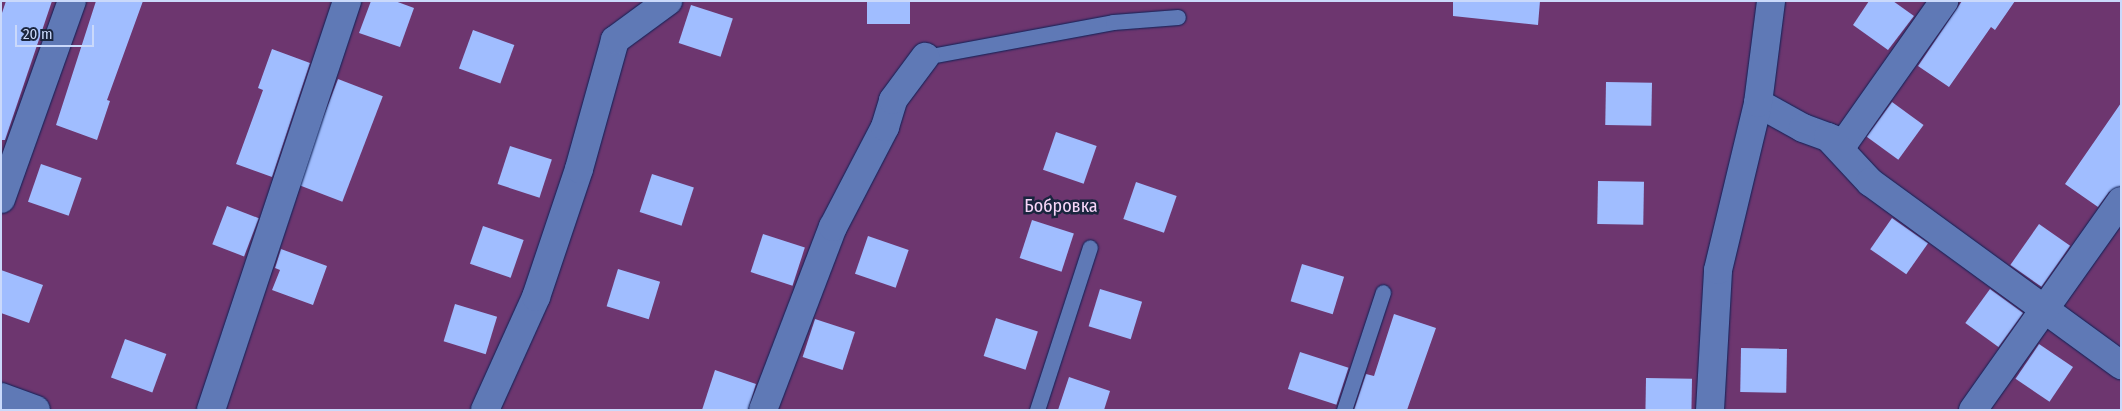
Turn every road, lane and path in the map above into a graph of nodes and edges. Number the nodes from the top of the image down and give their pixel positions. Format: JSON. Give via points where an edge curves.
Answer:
{"nodes":[{"id":1,"x":72,"y":1,"type":"edge"},
{"id":2,"x":347,"y":1,"type":"edge"},
{"id":3,"x":668,"y":1,"type":"edge"},
{"id":4,"x":1771,"y":1,"type":"edge"},
{"id":5,"x":1944,"y":1,"type":"edge"},
{"id":6,"x":1178,"y":17,"type":"dead end"},
{"id":7,"x":925,"y":57,"type":"joint"},
{"id":8,"x":1758,"y":103,"type":"junction"},
{"id":9,"x":1828,"y":138,"type":"junction"},
{"id":10,"x":1,"y":199,"type":"edge"},
{"id":11,"x":2121,"y":201,"type":"edge"},
{"id":12,"x":1090,"y":247,"type":"dead end"},
{"id":13,"x":1383,"y":292,"type":"dead end"},
{"id":14,"x":2044,"y":310,"type":"junction"},
{"id":15,"x":2121,"y":365,"type":"edge"},
{"id":16,"x":1,"y":397,"type":"edge"},
{"id":17,"x":36,"y":410,"type":"edge"},
{"id":18,"x":211,"y":410,"type":"edge"},
{"id":19,"x":485,"y":410,"type":"edge"},
{"id":20,"x":763,"y":410,"type":"edge"},
{"id":21,"x":1037,"y":410,"type":"edge"},
{"id":22,"x":1344,"y":410,"type":"edge"},
{"id":23,"x":1710,"y":410,"type":"edge"},
{"id":24,"x":1973,"y":410,"type":"edge"}],
"edges":[{"from":1,"to":10,"type":"street"},
{"from":2,"to":18,"type":"street"},
{"from":3,"to":19,"type":"street","via":[[615,40],[579,169],[536,297]]},
{"from":4,"to":8,"type":"street"},
{"from":5,"to":9,"type":"street","via":[[1844,143]]},
{"from":6,"to":7,"type":"lane","via":[[1113,22]]},
{"from":7,"to":20,"type":"street","via":[[893,100],[885,127],[833,227]]},
{"from":8,"to":9,"type":"street"},
{"from":8,"to":23,"type":"street","via":[[1718,270]]},
{"from":9,"to":14,"type":"street","via":[[1870,182]]},
{"from":11,"to":14,"type":"street"},
{"from":12,"to":21,"type":"lane"},
{"from":13,"to":22,"type":"lane"},
{"from":14,"to":15,"type":"street"},
{"from":14,"to":24,"type":"street"},
{"from":16,"to":17,"type":"street"}]}
